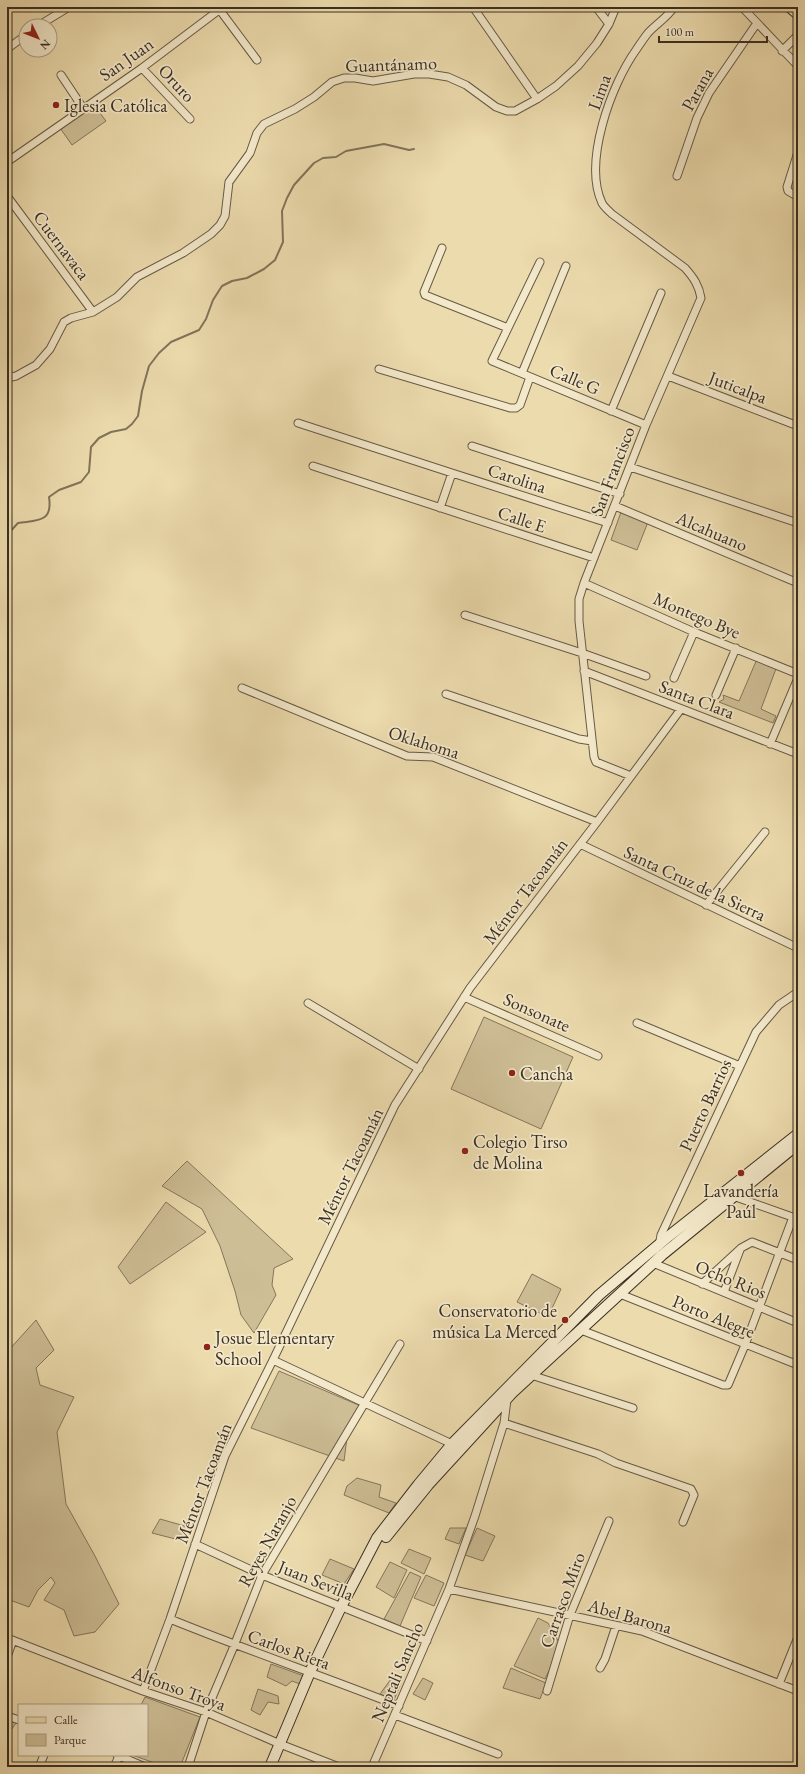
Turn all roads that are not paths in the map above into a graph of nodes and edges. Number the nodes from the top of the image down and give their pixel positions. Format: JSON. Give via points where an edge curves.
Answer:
{"nodes":[{"id":1,"x":69,"y":7,"type":"edge"},
{"id":2,"x":473,"y":7,"type":"edge"},
{"id":3,"x":596,"y":7,"type":"edge"},
{"id":4,"x":616,"y":7,"type":"edge"},
{"id":5,"x":674,"y":7,"type":"edge"},
{"id":6,"x":742,"y":7,"type":"edge"},
{"id":7,"x":791,"y":7,"type":"edge"},
{"id":8,"x":221,"y":8,"type":"edge"},
{"id":9,"x":798,"y":13,"type":"edge"},
{"id":10,"x":51,"y":18,"type":"edge"},
{"id":11,"x":757,"y":23,"type":"junction"},
{"id":12,"x":609,"y":24,"type":"junction"},
{"id":13,"x":798,"y":35,"type":"edge"},
{"id":14,"x":18,"y":40,"type":"edge"},
{"id":15,"x":7,"y":48,"type":"edge"},
{"id":16,"x":782,"y":51,"type":"junction"},
{"id":17,"x":257,"y":60,"type":"dead end"},
{"id":18,"x":798,"y":66,"type":"edge"},
{"id":19,"x":142,"y":68,"type":"junction"},
{"id":20,"x":61,"y":75,"type":"dead end"},
{"id":21,"x":537,"y":99,"type":"junction"},
{"id":22,"x":83,"y":108,"type":"junction"},
{"id":23,"x":190,"y":119,"type":"dead end"},
{"id":24,"x":798,"y":152,"type":"edge"},
{"id":25,"x":7,"y":162,"type":"edge"},
{"id":26,"x":677,"y":176,"type":"dead end"},
{"id":27,"x":7,"y":196,"type":"edge"},
{"id":28,"x":798,"y":197,"type":"edge"},
{"id":29,"x":602,"y":204,"type":"joint"},
{"id":30,"x":442,"y":248,"type":"dead end"},
{"id":31,"x":540,"y":262,"type":"dead end"},
{"id":32,"x":566,"y":266,"type":"dead end"},
{"id":33,"x":661,"y":293,"type":"dead end"},
{"id":34,"x":93,"y":312,"type":"junction"},
{"id":35,"x":508,"y":328,"type":"junction"},
{"id":36,"x":379,"y":369,"type":"dead end"},
{"id":37,"x":522,"y":374,"type":"junction"},
{"id":38,"x":530,"y":376,"type":"junction"},
{"id":39,"x":668,"y":376,"type":"junction"},
{"id":40,"x":7,"y":378,"type":"edge"},
{"id":41,"x":611,"y":411,"type":"junction"},
{"id":42,"x":298,"y":423,"type":"dead end"},
{"id":43,"x":646,"y":426,"type":"junction"},
{"id":44,"x":798,"y":426,"type":"edge"},
{"id":45,"x":472,"y":446,"type":"dead end"},
{"id":46,"x":312,"y":466,"type":"dead end"},
{"id":47,"x":630,"y":467,"type":"junction"},
{"id":48,"x":452,"y":473,"type":"junction"},
{"id":49,"x":620,"y":494,"type":"junction"},
{"id":50,"x":615,"y":506,"type":"junction"},
{"id":51,"x":440,"y":508,"type":"junction"},
{"id":52,"x":608,"y":523,"type":"junction"},
{"id":53,"x":798,"y":523,"type":"edge"},
{"id":54,"x":594,"y":558,"type":"junction"},
{"id":55,"x":584,"y":583,"type":"junction"},
{"id":56,"x":798,"y":583,"type":"edge"},
{"id":57,"x":464,"y":615,"type":"dead end"},
{"id":58,"x":694,"y":632,"type":"junction"},
{"id":59,"x":736,"y":648,"type":"junction"},
{"id":60,"x":582,"y":653,"type":"junction"},
{"id":61,"x":584,"y":671,"type":"junction"},
{"id":62,"x":798,"y":674,"type":"edge"},
{"id":63,"x":646,"y":676,"type":"dead end"},
{"id":64,"x":674,"y":678,"type":"dead end"},
{"id":65,"x":798,"y":678,"type":"edge"},
{"id":66,"x":242,"y":688,"type":"dead end"},
{"id":67,"x":446,"y":694,"type":"dead end"},
{"id":68,"x":716,"y":695,"type":"dead end"},
{"id":69,"x":681,"y":709,"type":"junction"},
{"id":70,"x":592,"y":741,"type":"junction"},
{"id":71,"x":770,"y":744,"type":"junction"},
{"id":72,"x":798,"y":754,"type":"edge"},
{"id":73,"x":631,"y":776,"type":"junction"},
{"id":74,"x":597,"y":822,"type":"junction"},
{"id":75,"x":765,"y":832,"type":"dead end"},
{"id":76,"x":580,"y":844,"type":"junction"},
{"id":77,"x":706,"y":905,"type":"junction"},
{"id":78,"x":798,"y":948,"type":"edge"},
{"id":79,"x":798,"y":992,"type":"edge"},
{"id":80,"x":464,"y":997,"type":"junction"},
{"id":81,"x":308,"y":1002,"type":"dead end"},
{"id":82,"x":637,"y":1022,"type":"dead end"},
{"id":83,"x":598,"y":1056,"type":"dead end"},
{"id":84,"x":740,"y":1066,"type":"junction"},
{"id":85,"x":419,"y":1069,"type":"junction"},
{"id":86,"x":798,"y":1134,"type":"edge"},
{"id":87,"x":798,"y":1144,"type":"edge"},
{"id":88,"x":733,"y":1196,"type":"junction"},
{"id":89,"x":795,"y":1218,"type":"edge"},
{"id":90,"x":741,"y":1248,"type":"junction"},
{"id":91,"x":660,"y":1250,"type":"junction"},
{"id":92,"x":779,"y":1253,"type":"junction"},
{"id":93,"x":798,"y":1260,"type":"edge"},
{"id":94,"x":653,"y":1263,"type":"junction"},
{"id":95,"x":702,"y":1284,"type":"junction"},
{"id":96,"x":724,"y":1292,"type":"junction"},
{"id":97,"x":620,"y":1294,"type":"junction"},
{"id":98,"x":759,"y":1306,"type":"junction"},
{"id":99,"x":798,"y":1323,"type":"edge"},
{"id":100,"x":581,"y":1330,"type":"junction"},
{"id":101,"x":400,"y":1344,"type":"dead end"},
{"id":102,"x":745,"y":1345,"type":"junction"},
{"id":103,"x":273,"y":1360,"type":"junction"},
{"id":104,"x":798,"y":1365,"type":"edge"},
{"id":105,"x":531,"y":1375,"type":"junction"},
{"id":106,"x":507,"y":1400,"type":"junction"},
{"id":107,"x":366,"y":1403,"type":"junction"},
{"id":108,"x":633,"y":1408,"type":"dead end"},
{"id":109,"x":504,"y":1423,"type":"junction"},
{"id":110,"x":452,"y":1444,"type":"junction"},
{"id":111,"x":609,"y":1521,"type":"dead end"},
{"id":112,"x":683,"y":1522,"type":"dead end"},
{"id":113,"x":195,"y":1544,"type":"junction"},
{"id":114,"x":365,"y":1561,"type":"junction"},
{"id":115,"x":262,"y":1575,"type":"junction"},
{"id":116,"x":449,"y":1589,"type":"junction"},
{"id":117,"x":341,"y":1606,"type":"junction"},
{"id":118,"x":570,"y":1615,"type":"junction"},
{"id":119,"x":170,"y":1620,"type":"junction"},
{"id":120,"x":616,"y":1626,"type":"junction"},
{"id":121,"x":798,"y":1637,"type":"edge"},
{"id":122,"x":10,"y":1639,"type":"edge"},
{"id":123,"x":426,"y":1641,"type":"junction"},
{"id":124,"x":234,"y":1646,"type":"junction"},
{"id":125,"x":7,"y":1657,"type":"edge"},
{"id":126,"x":600,"y":1668,"type":"dead end"},
{"id":127,"x":310,"y":1672,"type":"junction"},
{"id":128,"x":779,"y":1684,"type":"junction"},
{"id":129,"x":143,"y":1691,"type":"junction"},
{"id":130,"x":547,"y":1691,"type":"dead end"},
{"id":131,"x":798,"y":1691,"type":"edge"},
{"id":132,"x":398,"y":1706,"type":"junction"},
{"id":133,"x":206,"y":1712,"type":"junction"},
{"id":134,"x":395,"y":1715,"type":"junction"},
{"id":135,"x":7,"y":1716,"type":"edge"},
{"id":136,"x":18,"y":1720,"type":"edge"},
{"id":137,"x":280,"y":1744,"type":"junction"},
{"id":138,"x":498,"y":1754,"type":"dead end"},
{"id":139,"x":44,"y":1756,"type":"edge"},
{"id":140,"x":118,"y":1756,"type":"edge"},
{"id":141,"x":120,"y":1756,"type":"edge"},
{"id":142,"x":39,"y":1767,"type":"edge"},
{"id":143,"x":114,"y":1767,"type":"edge"},
{"id":144,"x":145,"y":1767,"type":"edge"},
{"id":145,"x":188,"y":1767,"type":"edge"},
{"id":146,"x":270,"y":1767,"type":"edge"},
{"id":147,"x":340,"y":1767,"type":"edge"},
{"id":148,"x":372,"y":1767,"type":"edge"}],
"edges":[{"from":1,"to":10,"type":"street"},
{"from":2,"to":21,"type":"street"},
{"from":3,"to":12,"type":"street"},
{"from":4,"to":12,"type":"street","name":"Guantánamo"},
{"from":5,"to":29,"type":"street","name":"Lima","via":[[647,34],[623,70],[608,106],[597,147],[596,171]]},
{"from":6,"to":11,"type":"street"},
{"from":7,"to":9,"type":"main road"},
{"from":8,"to":17,"type":"street"},
{"from":8,"to":19,"type":"street","name":"San Juan"},
{"from":11,"to":16,"type":"street"},
{"from":11,"to":26,"type":"street","name":"Parana","via":[[710,93],[697,118]]},
{"from":12,"to":21,"type":"street","name":"Guantánamo","via":[[578,66]]},
{"from":13,"to":16,"type":"street"},
{"from":14,"to":15,"type":"street"},
{"from":16,"to":18,"type":"street"},
{"from":19,"to":22,"type":"street","name":"San Juan"},
{"from":19,"to":23,"type":"street","name":"Oruro"},
{"from":20,"to":22,"type":"street"},
{"from":21,"to":34,"type":"street","name":"Guantánamo","via":[[515,111],[507,111],[496,107],[466,85],[448,77],[429,74],[373,81],[344,78],[332,82],[295,109],[264,124],[250,153],[229,182],[225,216],[220,226],[183,253],[137,277],[117,297]]},
{"from":22,"to":25,"type":"street","name":"San Juan"},
{"from":24,"to":28,"type":"street","via":[[787,187],[788,191]]},
{"from":27,"to":34,"type":"street","name":"Cuernavaca"},
{"from":29,"to":39,"type":"street","name":"San Francisco","via":[[685,268],[694,277],[699,289],[701,298]]},
{"from":30,"to":35,"type":"street","via":[[425,295]]},
{"from":31,"to":35,"type":"street"},
{"from":32,"to":37,"type":"street"},
{"from":33,"to":41,"type":"street"},
{"from":34,"to":40,"type":"street","name":"Guantánamo","via":[[64,322],[50,349],[36,365]]},
{"from":35,"to":37,"type":"street","name":"Calle G","via":[[492,361]]},
{"from":36,"to":38,"type":"street","via":[[510,408],[516,408],[520,404]]},
{"from":37,"to":38,"type":"street","name":"Calle G"},
{"from":38,"to":41,"type":"street","name":"Calle G"},
{"from":39,"to":43,"type":"street","name":"San Francisco"},
{"from":39,"to":44,"type":"street","name":"Juticalpa"},
{"from":41,"to":43,"type":"street","name":"Calle G"},
{"from":42,"to":48,"type":"street","name":"Carolina"},
{"from":43,"to":47,"type":"street","name":"San Francisco"},
{"from":45,"to":49,"type":"street"},
{"from":46,"to":51,"type":"street","name":"Calle E"},
{"from":47,"to":49,"type":"street","name":"San Francisco"},
{"from":47,"to":53,"type":"street"},
{"from":48,"to":51,"type":"street"},
{"from":48,"to":52,"type":"street","name":"Carolina"},
{"from":49,"to":50,"type":"street","name":"San Francisco"},
{"from":50,"to":52,"type":"street","name":"San Francisco"},
{"from":50,"to":56,"type":"street","name":"Alcahuano"},
{"from":51,"to":54,"type":"street","name":"Calle E"},
{"from":52,"to":54,"type":"street","name":"San Francisco"},
{"from":54,"to":55,"type":"street","name":"San Francisco"},
{"from":55,"to":58,"type":"street","name":"Montego Bye"},
{"from":55,"to":60,"type":"street","name":"San Francisco","via":[[579,599]]},
{"from":57,"to":60,"type":"street"},
{"from":58,"to":59,"type":"street","name":"Montego Bye"},
{"from":58,"to":64,"type":"street"},
{"from":59,"to":62,"type":"street","name":"Montego Bye"},
{"from":59,"to":68,"type":"street"},
{"from":60,"to":61,"type":"street","name":"San Francisco"},
{"from":60,"to":63,"type":"street"},
{"from":61,"to":69,"type":"street","name":"Santa Clara"},
{"from":61,"to":70,"type":"street","name":"San Francisco"},
{"from":65,"to":71,"type":"street"},
{"from":66,"to":74,"type":"street","name":"Oklahoma","via":[[407,756],[433,757]]},
{"from":67,"to":70,"type":"street","via":[[579,740]]},
{"from":69,"to":71,"type":"street","name":"Santa Clara"},
{"from":69,"to":73,"type":"street","name":"Méntor Tacoamán"},
{"from":70,"to":73,"type":"street","name":"San Francisco","via":[[596,762]]},
{"from":71,"to":72,"type":"street","name":"Santa Clara"},
{"from":73,"to":74,"type":"street","name":"Méntor Tacoamán"},
{"from":74,"to":76,"type":"street","name":"Méntor Tacoamán"},
{"from":75,"to":77,"type":"street"},
{"from":76,"to":77,"type":"street","name":"Santa Cruz de la Sierra"},
{"from":76,"to":80,"type":"street","name":"Méntor Tacoamán"},
{"from":77,"to":78,"type":"street","name":"Santa Cruz de la Sierra"},
{"from":79,"to":84,"type":"street","name":"Puerto Barrios","via":[[779,1005],[756,1032]]},
{"from":80,"to":83,"type":"street","name":"Sonsonate"},
{"from":80,"to":85,"type":"street","name":"Méntor Tacoamán"},
{"from":81,"to":85,"type":"street"},
{"from":82,"to":84,"type":"street"},
{"from":84,"to":91,"type":"street","name":"Puerto Barrios","via":[[661,1235]]},
{"from":85,"to":103,"type":"street","name":"Méntor Tacoamán","via":[[395,1105]]},
{"from":86,"to":91,"type":"street"},
{"from":87,"to":88,"type":"street"},
{"from":88,"to":89,"type":"street"},
{"from":88,"to":91,"type":"street"},
{"from":89,"to":92,"type":"street"},
{"from":90,"to":92,"type":"street","via":[[752,1242]]},
{"from":90,"to":95,"type":"street"},
{"from":90,"to":96,"type":"street"},
{"from":91,"to":94,"type":"street"},
{"from":91,"to":110,"type":"street","via":[[599,1295]]},
{"from":92,"to":93,"type":"street"},
{"from":92,"to":98,"type":"street"},
{"from":94,"to":95,"type":"street","name":"Ocho Rios"},
{"from":94,"to":97,"type":"street"},
{"from":95,"to":96,"type":"street","name":"Ocho Rios"},
{"from":96,"to":98,"type":"street","name":"Ocho Rios"},
{"from":97,"to":100,"type":"street"},
{"from":97,"to":102,"type":"street","name":"Porto Alegre"},
{"from":98,"to":99,"type":"street","name":"Ocho Rios"},
{"from":98,"to":102,"type":"street"},
{"from":100,"to":102,"type":"street","via":[[728,1386]]},
{"from":100,"to":105,"type":"street"},
{"from":101,"to":107,"type":"street","name":"Reyes Naranjo"},
{"from":102,"to":104,"type":"street","name":"Porto Alegre"},
{"from":103,"to":107,"type":"street"},
{"from":103,"to":113,"type":"street","name":"Méntor Tacoamán","via":[[225,1456]]},
{"from":105,"to":106,"type":"street"},
{"from":105,"to":108,"type":"street"},
{"from":106,"to":109,"type":"street","name":"Neptali Sancho"},
{"from":106,"to":114,"type":"street","via":[[428,1485]]},
{"from":107,"to":110,"type":"street"},
{"from":107,"to":115,"type":"street","name":"Reyes Naranjo"},
{"from":109,"to":112,"type":"street","via":[[598,1454],[616,1464],[691,1489],[694,1494]]},
{"from":109,"to":116,"type":"street","name":"Neptali Sancho"},
{"from":110,"to":114,"type":"street","via":[[377,1538]]},
{"from":111,"to":118,"type":"street","name":"Carrasco Miro"},
{"from":113,"to":115,"type":"street","name":"Juan Sevilla"},
{"from":113,"to":119,"type":"street","name":"Méntor Tacoamán"},
{"from":114,"to":117,"type":"street"},
{"from":115,"to":117,"type":"street","name":"Juan Sevilla"},
{"from":115,"to":124,"type":"street","name":"Reyes Naranjo"},
{"from":116,"to":118,"type":"street","name":"Abel Barona"},
{"from":116,"to":123,"type":"street","name":"Neptali Sancho"},
{"from":117,"to":123,"type":"street","name":"Juan Sevilla"},
{"from":117,"to":127,"type":"street"},
{"from":118,"to":120,"type":"street","name":"Abel Barona"},
{"from":118,"to":130,"type":"street","name":"Carrasco Miro"},
{"from":119,"to":124,"type":"street","name":"Carlos Riera"},
{"from":119,"to":129,"type":"street","name":"Méntor Tacoamán"},
{"from":120,"to":126,"type":"street","via":[[606,1659]]},
{"from":120,"to":128,"type":"street","name":"Abel Barona","via":[[642,1631]]},
{"from":121,"to":128,"type":"street"},
{"from":122,"to":125,"type":"street"},
{"from":122,"to":129,"type":"street","name":"Alfonso Troya"},
{"from":123,"to":132,"type":"street","name":"Neptali Sancho"},
{"from":124,"to":127,"type":"street","name":"Carlos Riera"},
{"from":124,"to":133,"type":"street","name":"Reyes Naranjo"},
{"from":127,"to":132,"type":"street","name":"Carlos Riera"},
{"from":127,"to":137,"type":"street"},
{"from":128,"to":131,"type":"street","name":"Abel Barona"},
{"from":129,"to":133,"type":"street","name":"Alfonso Troya"},
{"from":132,"to":134,"type":"street","name":"Neptali Sancho"},
{"from":133,"to":137,"type":"street","name":"Alfonso Troya"},
{"from":133,"to":145,"type":"street","name":"Reyes Naranjo"},
{"from":134,"to":138,"type":"street"},
{"from":134,"to":148,"type":"street","name":"Neptali Sancho"},
{"from":135,"to":136,"type":"street"},
{"from":137,"to":146,"type":"street"},
{"from":137,"to":147,"type":"street","name":"Alfonso Troya"},
{"from":139,"to":142,"type":"street"},
{"from":140,"to":143,"type":"street"},
{"from":141,"to":144,"type":"street"}]}
